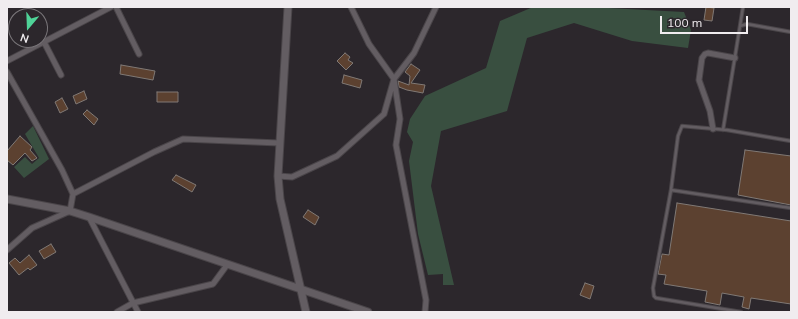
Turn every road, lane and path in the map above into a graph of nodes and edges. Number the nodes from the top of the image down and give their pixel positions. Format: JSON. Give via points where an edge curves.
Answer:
{"nodes":[{"id":1,"x":111,"y":7,"type":"edge"},
{"id":2,"x":116,"y":7,"type":"edge"},
{"id":3,"x":288,"y":7,"type":"edge"},
{"id":4,"x":351,"y":7,"type":"edge"},
{"id":5,"x":436,"y":7,"type":"edge"},
{"id":6,"x":743,"y":7,"type":"edge"},
{"id":7,"x":740,"y":26,"type":"junction"},
{"id":8,"x":791,"y":32,"type":"edge"},
{"id":9,"x":48,"y":40,"type":"edge"},
{"id":10,"x":32,"y":48,"type":"edge"},
{"id":11,"x":47,"y":48,"type":"edge"},
{"id":12,"x":139,"y":54,"type":"dead end"},
{"id":13,"x":735,"y":58,"type":"junction"},
{"id":14,"x":7,"y":61,"type":"edge"},
{"id":15,"x":7,"y":72,"type":"edge"},
{"id":16,"x":61,"y":76,"type":"dead end"},
{"id":17,"x":394,"y":79,"type":"junction"},
{"id":18,"x":713,"y":129,"type":"junction"},
{"id":19,"x":723,"y":130,"type":"junction"},
{"id":20,"x":791,"y":141,"type":"edge"},
{"id":21,"x":279,"y":143,"type":"junction"},
{"id":22,"x":278,"y":176,"type":"junction"},
{"id":23,"x":671,"y":190,"type":"junction"},
{"id":24,"x":73,"y":194,"type":"junction"},
{"id":25,"x":7,"y":199,"type":"edge"},
{"id":26,"x":791,"y":208,"type":"edge"},
{"id":27,"x":70,"y":211,"type":"junction"},
{"id":28,"x":89,"y":217,"type":"junction"},
{"id":29,"x":7,"y":250,"type":"edge"},
{"id":30,"x":226,"y":265,"type":"junction"},
{"id":31,"x":301,"y":290,"type":"junction"},
{"id":32,"x":133,"y":303,"type":"junction"},
{"id":33,"x":117,"y":312,"type":"edge"},
{"id":34,"x":138,"y":312,"type":"edge"},
{"id":35,"x":306,"y":312,"type":"edge"},
{"id":36,"x":368,"y":312,"type":"edge"},
{"id":37,"x":425,"y":312,"type":"edge"},
{"id":38,"x":741,"y":312,"type":"edge"}],
"edges":[{"from":1,"to":9,"type":"street"},
{"from":2,"to":12,"type":"street"},
{"from":3,"to":21,"type":"street"},
{"from":4,"to":17,"type":"street","via":[[369,44]]},
{"from":5,"to":17,"type":"street","via":[[414,53]]},
{"from":6,"to":7,"type":"lane"},
{"from":7,"to":8,"type":"lane","via":[[747,24]]},
{"from":7,"to":13,"type":"lane"},
{"from":10,"to":14,"type":"street"},
{"from":11,"to":16,"type":"street"},
{"from":13,"to":18,"type":"street","via":[[708,53],[702,58],[699,80],[710,111]]},
{"from":13,"to":19,"type":"lane"},
{"from":15,"to":24,"type":"street"},
{"from":17,"to":22,"type":"street","via":[[384,114],[337,156],[292,177]]},
{"from":17,"to":37,"type":"street","via":[[400,119],[396,145],[424,294]]},
{"from":18,"to":19,"type":"lane"},
{"from":18,"to":23,"type":"lane","via":[[680,127]]},
{"from":19,"to":20,"type":"lane"},
{"from":21,"to":22,"type":"street"},
{"from":21,"to":24,"type":"street","via":[[183,139]]},
{"from":22,"to":31,"type":"street","via":[[280,198]]},
{"from":23,"to":26,"type":"lane"},
{"from":23,"to":38,"type":"lane","via":[[653,288],[654,296]]},
{"from":24,"to":27,"type":"street"},
{"from":25,"to":27,"type":"street"},
{"from":27,"to":28,"type":"street"},
{"from":27,"to":29,"type":"street","via":[[32,228]]},
{"from":28,"to":30,"type":"street"},
{"from":28,"to":32,"type":"street"},
{"from":30,"to":31,"type":"street"},
{"from":30,"to":32,"type":"street","via":[[213,284]]},
{"from":31,"to":35,"type":"street"},
{"from":31,"to":36,"type":"street"},
{"from":32,"to":33,"type":"street"},
{"from":32,"to":34,"type":"street"}]}
